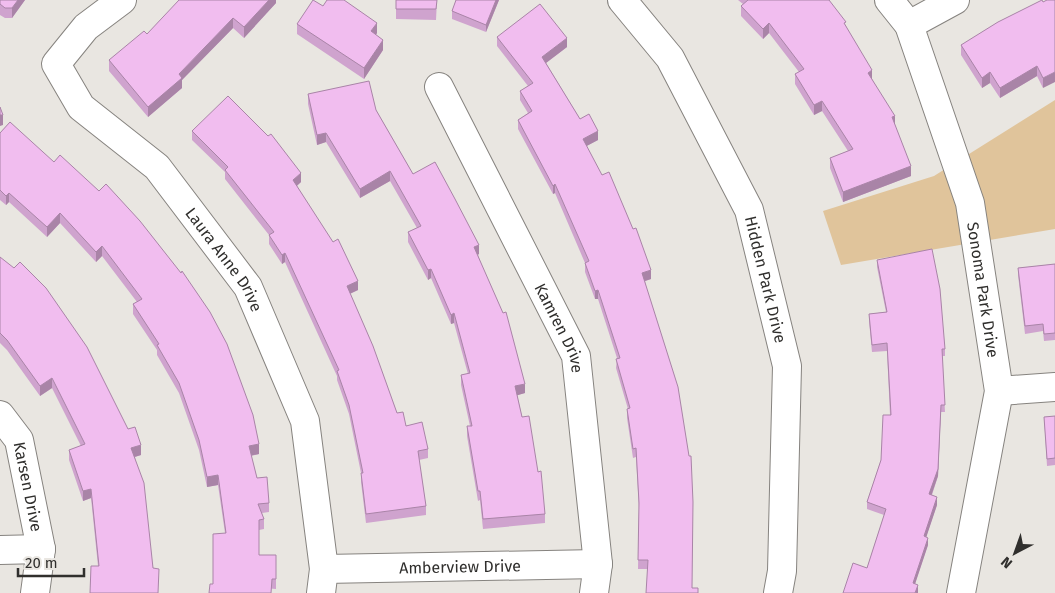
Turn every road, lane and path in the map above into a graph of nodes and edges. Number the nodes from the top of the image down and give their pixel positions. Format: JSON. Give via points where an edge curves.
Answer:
{"nodes":[{"id":1,"x":122,"y":0,"type":"edge"},
{"id":2,"x":622,"y":0,"type":"edge"},
{"id":3,"x":889,"y":0,"type":"edge"},
{"id":4,"x":955,"y":0,"type":"edge"},
{"id":5,"x":909,"y":26,"type":"junction"},
{"id":6,"x":439,"y":87,"type":"dead end"},
{"id":7,"x":1055,"y":387,"type":"edge"},
{"id":8,"x":999,"y":391,"type":"junction"},
{"id":9,"x":0,"y":415,"type":"edge"},
{"id":10,"x":41,"y":548,"type":"junction"},
{"id":11,"x":0,"y":550,"type":"edge"},
{"id":12,"x":598,"y":564,"type":"junction"},
{"id":13,"x":322,"y":581,"type":"edge"},
{"id":14,"x":35,"y":593,"type":"edge"},
{"id":15,"x":594,"y":593,"type":"edge"},
{"id":16,"x":778,"y":593,"type":"edge"},
{"id":17,"x":961,"y":593,"type":"edge"}],
"edges":[{"from":1,"to":13,"type":"street","name":"Laura Anne Drive","via":[[86,27],[56,64],[81,107],[157,167],[248,287],[306,421]]},
{"from":2,"to":16,"type":"street","name":"Hidden Park Drive","via":[[670,58],[749,210],[787,366],[782,571]]},
{"from":3,"to":5,"type":"street","name":"Sonoma Park Drive"},
{"from":4,"to":5,"type":"street"},
{"from":5,"to":8,"type":"street","name":"Sonoma Park Drive","via":[[970,203]]},
{"from":6,"to":12,"type":"street","name":"Kamren Drive","via":[[576,356]]},
{"from":7,"to":8,"type":"street"},
{"from":8,"to":17,"type":"street","name":"Sonoma Park Drive"},
{"from":9,"to":10,"type":"street","name":"Karsen Drive","via":[[19,440]]},
{"from":10,"to":11,"type":"street"},
{"from":10,"to":14,"type":"street","name":"Karsen Drive"},
{"from":12,"to":13,"type":"street","name":"Amberview Drive"},
{"from":12,"to":15,"type":"street","name":"Kamren Drive"}]}
